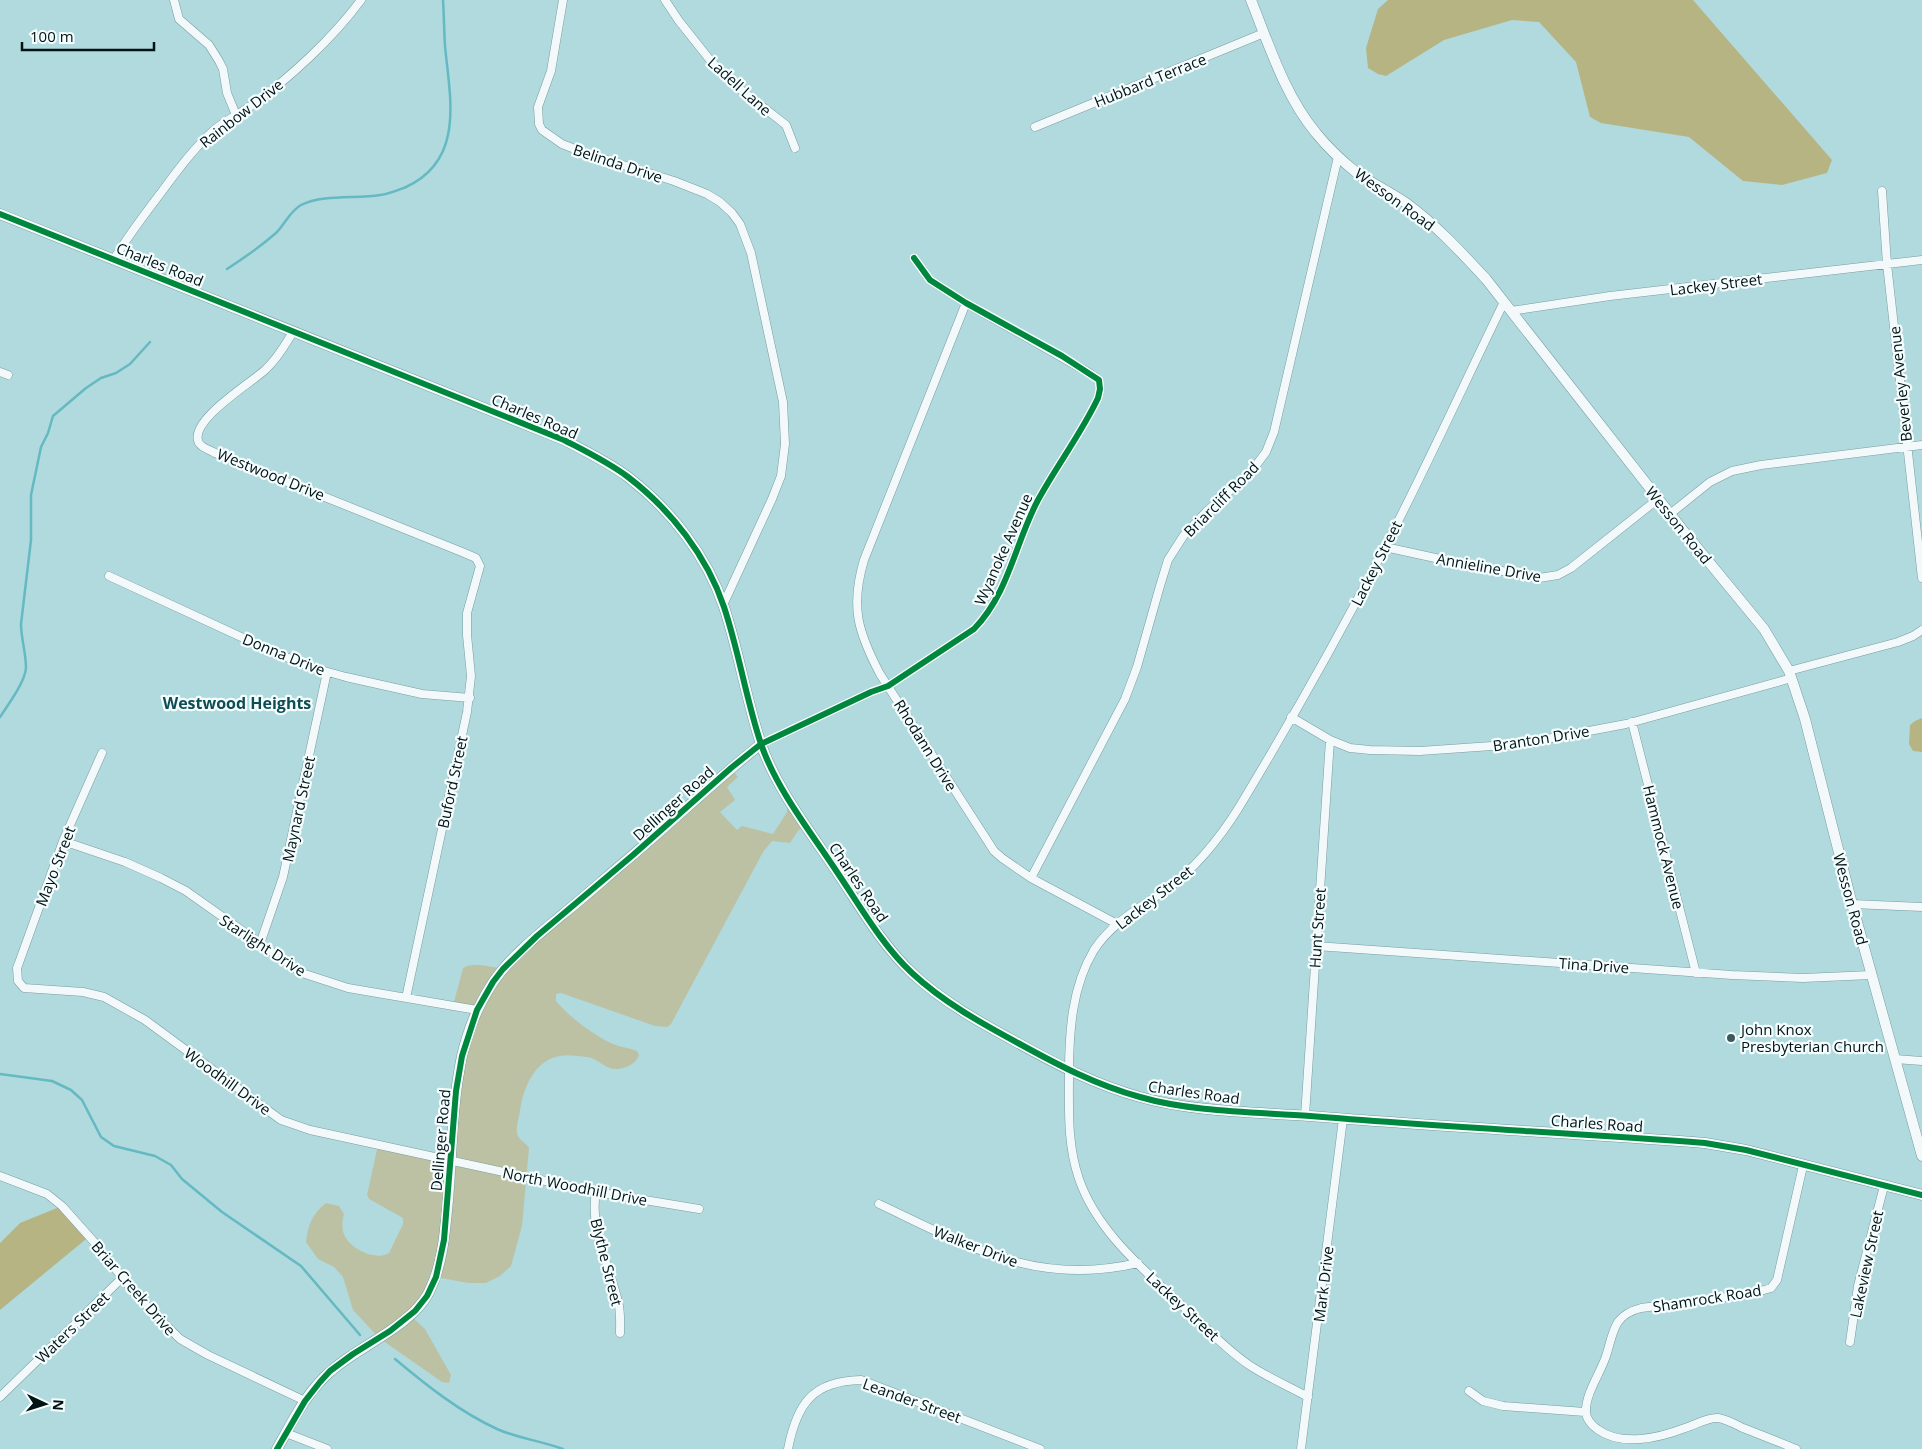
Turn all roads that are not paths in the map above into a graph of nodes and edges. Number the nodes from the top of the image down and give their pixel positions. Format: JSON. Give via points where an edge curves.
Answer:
{"nodes":[{"id":1,"x":174,"y":0,"type":"edge"},
{"id":2,"x":361,"y":0,"type":"edge"},
{"id":3,"x":563,"y":0,"type":"edge"},
{"id":4,"x":666,"y":0,"type":"edge"},
{"id":5,"x":1251,"y":0,"type":"edge"},
{"id":6,"x":1264,"y":33,"type":"junction"},
{"id":7,"x":236,"y":115,"type":"junction"},
{"id":8,"x":1035,"y":127,"type":"dead end"},
{"id":9,"x":795,"y":148,"type":"dead end"},
{"id":10,"x":1338,"y":157,"type":"junction"},
{"id":11,"x":1882,"y":190,"type":"dead end"},
{"id":12,"x":0,"y":214,"type":"edge"},
{"id":13,"x":914,"y":258,"type":"dead end"},
{"id":14,"x":114,"y":259,"type":"junction"},
{"id":15,"x":1922,"y":260,"type":"edge"},
{"id":16,"x":1887,"y":264,"type":"junction"},
{"id":17,"x":966,"y":303,"type":"junction"},
{"id":18,"x":1507,"y":307,"type":"junction"},
{"id":19,"x":293,"y":332,"type":"junction"},
{"id":20,"x":1922,"y":445,"type":"edge"},
{"id":21,"x":1907,"y":447,"type":"junction"},
{"id":22,"x":1658,"y":499,"type":"junction"},
{"id":23,"x":1670,"y":514,"type":"junction"},
{"id":24,"x":1385,"y":547,"type":"junction"},
{"id":25,"x":480,"y":566,"type":"joint"},
{"id":26,"x":109,"y":576,"type":"dead end"},
{"id":27,"x":1922,"y":578,"type":"edge"},
{"id":28,"x":723,"y":605,"type":"junction"},
{"id":29,"x":1922,"y":630,"type":"edge"},
{"id":30,"x":327,"y":672,"type":"junction"},
{"id":31,"x":1790,"y":674,"type":"junction"},
{"id":32,"x":888,"y":686,"type":"junction"},
{"id":33,"x":470,"y":698,"type":"junction"},
{"id":34,"x":1292,"y":717,"type":"junction"},
{"id":35,"x":1632,"y":722,"type":"junction"},
{"id":36,"x":1330,"y":740,"type":"junction"},
{"id":37,"x":761,"y":744,"type":"junction"},
{"id":38,"x":102,"y":753,"type":"dead end"},
{"id":39,"x":63,"y":841,"type":"junction"},
{"id":40,"x":1031,"y":878,"type":"junction"},
{"id":41,"x":1852,"y":904,"type":"junction"},
{"id":42,"x":1922,"y":907,"type":"edge"},
{"id":43,"x":1117,"y":924,"type":"junction"},
{"id":44,"x":260,"y":944,"type":"junction"},
{"id":45,"x":1316,"y":946,"type":"junction"},
{"id":46,"x":1696,"y":973,"type":"junction"},
{"id":47,"x":1872,"y":975,"type":"junction"},
{"id":48,"x":18,"y":981,"type":"joint"},
{"id":49,"x":406,"y":998,"type":"junction"},
{"id":50,"x":477,"y":1010,"type":"junction"},
{"id":51,"x":1895,"y":1059,"type":"junction"},
{"id":52,"x":1922,"y":1061,"type":"edge"},
{"id":53,"x":1069,"y":1071,"type":"junction"},
{"id":54,"x":1305,"y":1116,"type":"junction"},
{"id":55,"x":1343,"y":1119,"type":"junction"},
{"id":56,"x":1922,"y":1156,"type":"edge"},
{"id":57,"x":451,"y":1162,"type":"junction"},
{"id":58,"x":1803,"y":1166,"type":"junction"},
{"id":59,"x":0,"y":1176,"type":"edge"},
{"id":60,"x":1884,"y":1186,"type":"junction"},
{"id":61,"x":596,"y":1192,"type":"junction"},
{"id":62,"x":1922,"y":1195,"type":"edge"},
{"id":63,"x":879,"y":1204,"type":"dead end"},
{"id":64,"x":699,"y":1209,"type":"dead end"},
{"id":65,"x":1138,"y":1263,"type":"junction"},
{"id":66,"x":122,"y":1278,"type":"junction"},
{"id":67,"x":620,"y":1333,"type":"dead end"},
{"id":68,"x":1850,"y":1342,"type":"dead end"},
{"id":69,"x":1469,"y":1391,"type":"dead end"},
{"id":70,"x":0,"y":1397,"type":"edge"},
{"id":71,"x":1308,"y":1397,"type":"junction"},
{"id":72,"x":305,"y":1401,"type":"junction"},
{"id":73,"x":1585,"y":1412,"type":"junction"},
{"id":74,"x":286,"y":1433,"type":"junction"},
{"id":75,"x":277,"y":1449,"type":"edge"},
{"id":76,"x":327,"y":1449,"type":"edge"},
{"id":77,"x":788,"y":1449,"type":"edge"},
{"id":78,"x":1040,"y":1449,"type":"edge"},
{"id":79,"x":1301,"y":1449,"type":"edge"},
{"id":80,"x":1796,"y":1449,"type":"edge"}],
"edges":[{"from":1,"to":7,"type":"street","via":[[179,19],[209,45],[219,61]]},
{"from":2,"to":7,"type":"street","name":"Rainbow Drive","via":[[347,19],[291,73]]},
{"from":3,"to":28,"type":"street","name":"Belinda Drive","via":[[551,71],[538,107],[542,130],[562,144],[693,187],[732,213],[747,239],[783,402],[784,460],[772,499]]},
{"from":4,"to":9,"type":"street","name":"Ladell Lane","via":[[710,60],[736,86],[786,125]]},
{"from":5,"to":6,"type":"street","name":"Wesson Road"},
{"from":6,"to":8,"type":"street","name":"Hubbard Terrace"},
{"from":6,"to":10,"type":"street","name":"Wesson Road","via":[[1301,112]]},
{"from":7,"to":14,"type":"street","name":"Rainbow Drive","via":[[213,131],[185,160]]},
{"from":10,"to":18,"type":"street","name":"Wesson Road","via":[[1429,221],[1461,252]]},
{"from":10,"to":40,"type":"street","name":"Briarcliff Road","via":[[1274,432],[1251,472],[1184,535],[1168,560],[1125,699]]},
{"from":11,"to":16,"type":"street","name":"Beverley Avenue"},
{"from":12,"to":14,"type":"street","name":"Charles Road"},
{"from":13,"to":17,"type":"street","name":"Wyanoke Avenue","via":[[930,280]]},
{"from":14,"to":19,"type":"street","name":"Charles Road"},
{"from":15,"to":16,"type":"street","name":"Lackey Street"},
{"from":16,"to":18,"type":"street","name":"Lackey Street"},
{"from":16,"to":21,"type":"street","name":"Beverley Avenue"},
{"from":17,"to":32,"type":"street","name":"Rhodann Drive","via":[[859,577],[856,603],[861,630]]},
{"from":17,"to":32,"type":"street","name":"Wyanoke Avenue","via":[[1091,374],[1099,380],[1100,389],[1092,411],[1038,499],[991,610],[974,629]]},
{"from":18,"to":22,"type":"street","name":"Wesson Road"},
{"from":18,"to":24,"type":"street","name":"Lackey Street"},
{"from":19,"to":25,"type":"street","name":"Westwood Drive","via":[[275,361],[206,420],[200,428],[198,442],[215,453],[476,558]]},
{"from":19,"to":28,"type":"street","name":"Charles Road","via":[[564,440],[611,466],[642,489],[676,522],[707,568]]},
{"from":20,"to":21,"type":"street"},
{"from":21,"to":23,"type":"street","via":[[1732,471],[1710,482]]},
{"from":21,"to":27,"type":"street","name":"Beverley Avenue"},
{"from":22,"to":23,"type":"street","name":"Wesson Road"},
{"from":22,"to":24,"type":"street","name":"Annieline Drive","via":[[1571,568],[1551,577],[1539,578]]},
{"from":23,"to":31,"type":"street","name":"Wesson Road","via":[[1764,630]]},
{"from":24,"to":34,"type":"street","name":"Lackey Street"},
{"from":25,"to":33,"type":"street","name":"Buford Street","via":[[467,613]]},
{"from":26,"to":30,"type":"street","name":"Donna Drive","via":[[278,654]]},
{"from":28,"to":37,"type":"street","name":"Charles Road"},
{"from":29,"to":31,"type":"street","name":"Branton Drive","via":[[1898,642]]},
{"from":30,"to":33,"type":"street","name":"Donna Drive","via":[[422,694]]},
{"from":30,"to":44,"type":"street","name":"Maynard Street","via":[[283,877]]},
{"from":31,"to":35,"type":"street","name":"Branton Drive"},
{"from":31,"to":41,"type":"street","name":"Wesson Road","via":[[1805,719]]},
{"from":32,"to":37,"type":"street","name":"Wyanoke Avenue"},
{"from":32,"to":40,"type":"street","name":"Rhodann Drive","via":[[994,851]]},
{"from":33,"to":49,"type":"street","name":"Buford Street"},
{"from":34,"to":36,"type":"street","name":"Branton Drive"},
{"from":34,"to":43,"type":"street","name":"Lackey Street","via":[[1242,803],[1204,855],[1174,884]]},
{"from":35,"to":36,"type":"street","name":"Branton Drive","via":[[1536,741],[1443,750],[1370,750],[1350,748]]},
{"from":35,"to":46,"type":"street","name":"Hammock Avenue"},
{"from":36,"to":45,"type":"street","name":"Hunt Street"},
{"from":37,"to":50,"type":"street","name":"Dellinger Road","via":[[537,936],[503,969]]},
{"from":37,"to":53,"type":"street","name":"Charles Road","via":[[815,839],[872,924],[911,972],[962,1011]]},
{"from":38,"to":39,"type":"street","name":"Mayo Street"},
{"from":39,"to":44,"type":"street","name":"Starlight Drive","via":[[161,878]]},
{"from":39,"to":48,"type":"street","name":"Mayo Street","via":[[17,968]]},
{"from":40,"to":43,"type":"street","name":"Rhodann Drive"},
{"from":41,"to":42,"type":"street"},
{"from":41,"to":47,"type":"street","name":"Wesson Road"},
{"from":43,"to":53,"type":"street","name":"Lackey Street","via":[[1096,948],[1085,967],[1073,1017]]},
{"from":44,"to":49,"type":"street","name":"Starlight Drive","via":[[302,973],[348,988]]},
{"from":45,"to":46,"type":"street","name":"Tina Drive"},
{"from":45,"to":54,"type":"street","name":"Hunt Street"},
{"from":46,"to":47,"type":"street","name":"Tina Drive","via":[[1803,978]]},
{"from":47,"to":51,"type":"street","name":"Wesson Road"},
{"from":48,"to":57,"type":"street","name":"Woodhill Drive","via":[[24,988],[82,992],[104,997],[145,1020],[281,1120],[310,1130]]},
{"from":49,"to":50,"type":"street","name":"Starlight Drive"},
{"from":50,"to":57,"type":"street","name":"Dellinger Road","via":[[462,1056],[456,1091]]},
{"from":51,"to":52,"type":"street"},
{"from":51,"to":56,"type":"street","name":"Wesson Road"},
{"from":53,"to":54,"type":"street","name":"Charles Road","via":[[1145,1099]]},
{"from":53,"to":65,"type":"street","name":"Lackey Street","via":[[1068,1128],[1078,1178],[1101,1222]]},
{"from":54,"to":55,"type":"street","name":"Charles Road"},
{"from":55,"to":58,"type":"street","name":"Charles Road","via":[[1705,1143],[1746,1150]]},
{"from":55,"to":71,"type":"street","name":"Mark Drive"},
{"from":57,"to":61,"type":"street","name":"North Woodhill Drive"},
{"from":57,"to":72,"type":"street","name":"Dellinger Road","via":[[444,1240],[436,1277],[427,1296],[415,1311],[390,1331],[330,1371]]},
{"from":58,"to":60,"type":"street","name":"Charles Road"},
{"from":58,"to":73,"type":"street","name":"Shamrock Road","via":[[1777,1280],[1771,1288],[1750,1294],[1641,1308],[1622,1316],[1615,1327]]},
{"from":59,"to":66,"type":"street","name":"Briar Creek Drive","via":[[47,1194],[62,1206]]},
{"from":60,"to":62,"type":"street","name":"Charles Road"},
{"from":60,"to":68,"type":"street","name":"Lakeview Street","via":[[1858,1286]]},
{"from":61,"to":64,"type":"street","name":"North Woodhill Drive"},
{"from":61,"to":67,"type":"street","name":"Blythe Street","via":[[593,1205],[599,1241],[618,1302]]},
{"from":63,"to":65,"type":"street","name":"Walker Drive","via":[[1012,1262],[1064,1271],[1119,1268]]},
{"from":65,"to":71,"type":"street","name":"Lackey Street","via":[[1241,1359]]},
{"from":66,"to":70,"type":"street","name":"Waters Street"},
{"from":66,"to":72,"type":"street","name":"Briar Creek Drive","via":[[180,1339]]},
{"from":69,"to":73,"type":"street","via":[[1483,1401],[1503,1406]]},
{"from":71,"to":79,"type":"street","name":"Mark Drive"},
{"from":72,"to":74,"type":"street","name":"Dellinger Road"},
{"from":73,"to":80,"type":"street","via":[[1595,1428],[1615,1437],[1655,1437],[1717,1418]]},
{"from":74,"to":75,"type":"street","name":"Dellinger Road"},
{"from":74,"to":76,"type":"street"},
{"from":77,"to":78,"type":"street","name":"Leander Street","via":[[804,1404],[817,1390],[843,1380],[861,1380]]}]}
